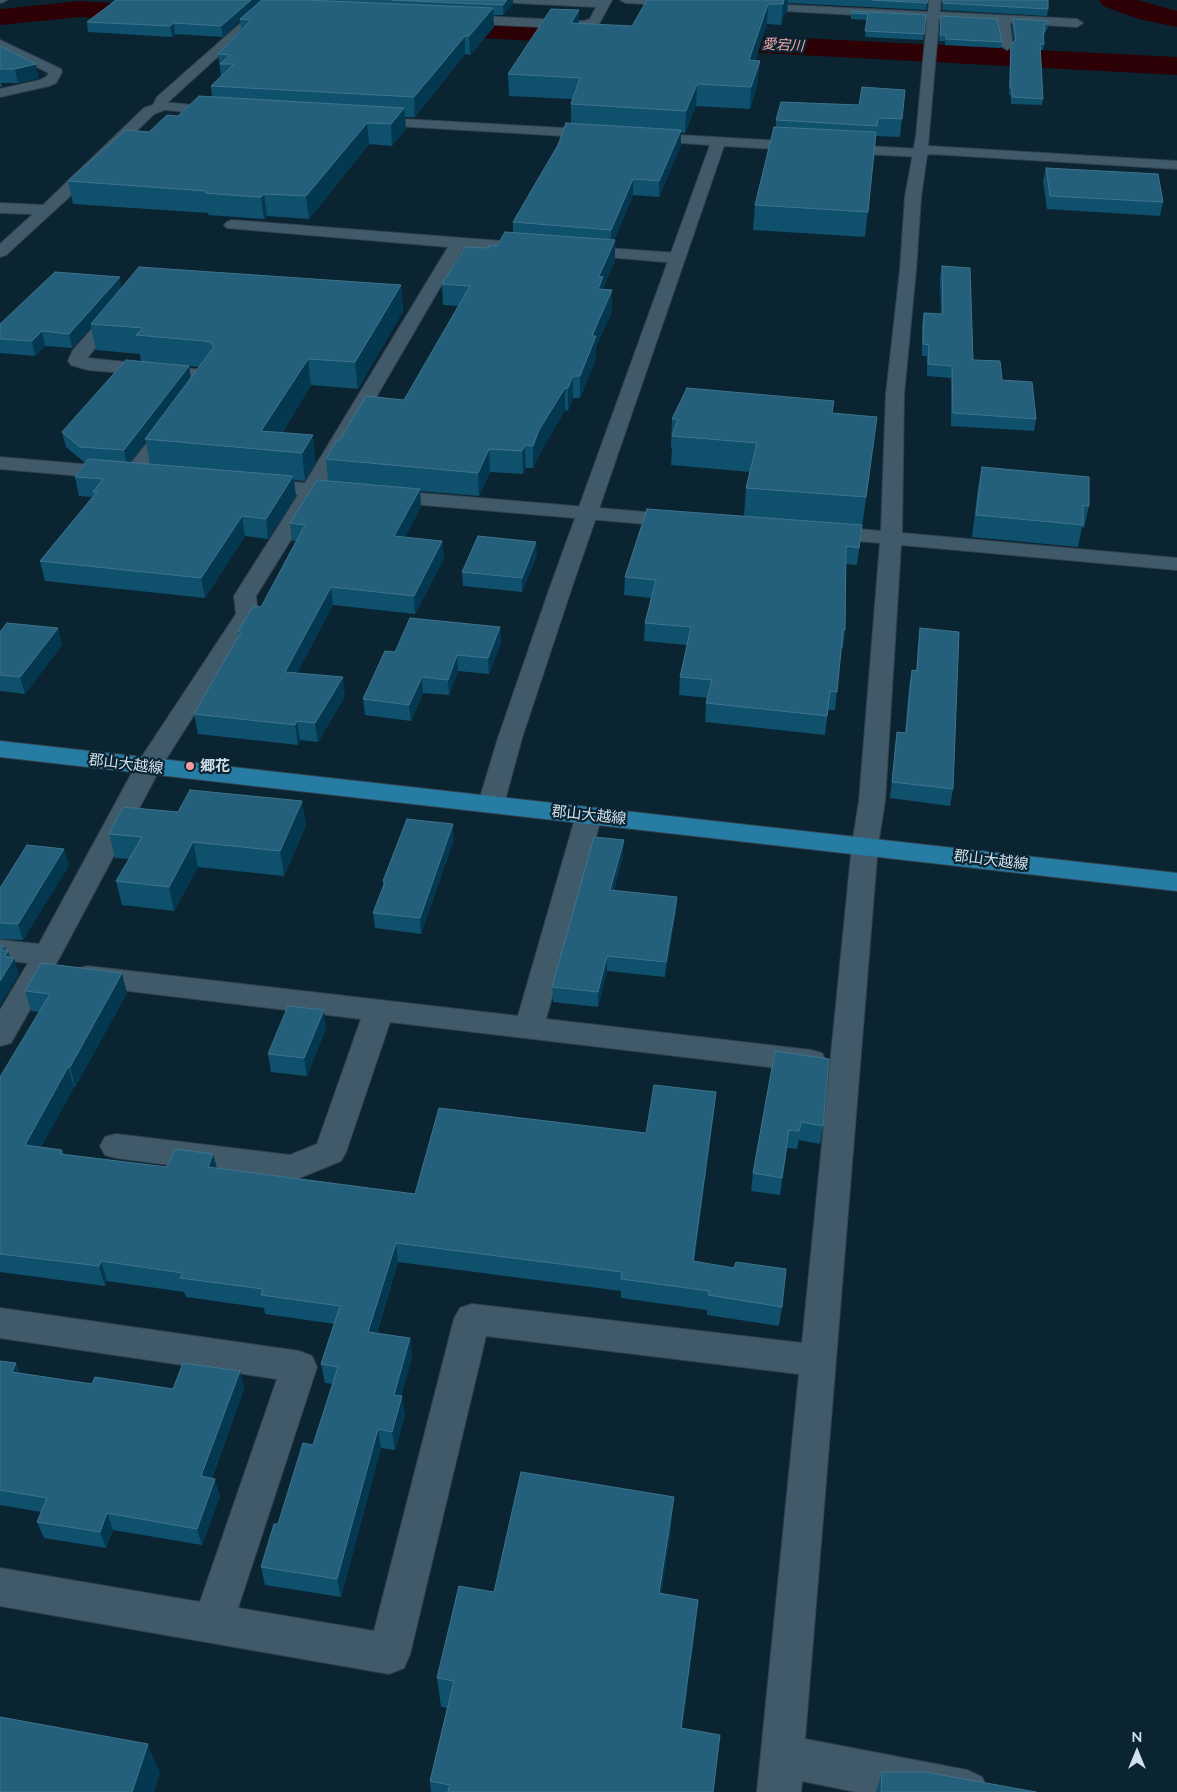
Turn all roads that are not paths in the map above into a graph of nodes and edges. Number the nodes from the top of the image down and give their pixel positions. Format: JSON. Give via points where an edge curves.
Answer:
{"nodes":[{"id":1,"x":274,"y":0,"type":"edge"},
{"id":2,"x":515,"y":0,"type":"edge"},
{"id":3,"x":626,"y":0,"type":"edge"},
{"id":4,"x":605,"y":2,"type":"edge"},
{"id":5,"x":695,"y":4,"type":"edge"},
{"id":6,"x":735,"y":6,"type":"edge"},
{"id":7,"x":934,"y":8,"type":"edge"},
{"id":8,"x":264,"y":10,"type":"junction"},
{"id":9,"x":284,"y":10,"type":"edge"},
{"id":10,"x":441,"y":18,"type":"edge"},
{"id":11,"x":1004,"y":19,"type":"junction"},
{"id":12,"x":1077,"y":23,"type":"dead end"},
{"id":13,"x":0,"y":44,"type":"edge"},
{"id":14,"x":1007,"y":46,"type":"dead end"},
{"id":15,"x":0,"y":93,"type":"edge"},
{"id":16,"x":162,"y":106,"type":"junction"},
{"id":17,"x":238,"y":113,"type":"edge"},
{"id":18,"x":353,"y":120,"type":"edge"},
{"id":19,"x":610,"y":135,"type":"edge"},
{"id":20,"x":629,"y":136,"type":"edge"},
{"id":21,"x":718,"y":142,"type":"junction"},
{"id":22,"x":919,"y":153,"type":"junction"},
{"id":23,"x":1177,"y":166,"type":"edge"},
{"id":24,"x":0,"y":208,"type":"edge"},
{"id":25,"x":45,"y":210,"type":"junction"},
{"id":26,"x":232,"y":225,"type":"dead end"},
{"id":27,"x":458,"y":243,"type":"junction"},
{"id":28,"x":540,"y":249,"type":"edge"},
{"id":29,"x":560,"y":250,"type":"edge"},
{"id":30,"x":0,"y":252,"type":"edge"},
{"id":31,"x":677,"y":258,"type":"junction"},
{"id":32,"x":132,"y":295,"type":"edge"},
{"id":33,"x":0,"y":463,"type":"edge"},
{"id":34,"x":242,"y":483,"type":"edge"},
{"id":35,"x":312,"y":489,"type":"junction"},
{"id":36,"x":588,"y":514,"type":"junction"},
{"id":37,"x":696,"y":522,"type":"edge"},
{"id":38,"x":803,"y":530,"type":"edge"},
{"id":39,"x":891,"y":537,"type":"junction"},
{"id":40,"x":1177,"y":564,"type":"edge"},
{"id":41,"x":0,"y":749,"type":"edge"},
{"id":42,"x":148,"y":767,"type":"junction"},
{"id":43,"x":491,"y":804,"type":"junction"},
{"id":44,"x":589,"y":815,"type":"junction"},
{"id":45,"x":865,"y":845,"type":"junction"},
{"id":46,"x":1177,"y":882,"type":"edge"},
{"id":47,"x":0,"y":950,"type":"edge"},
{"id":48,"x":42,"y":963,"type":"junction"},
{"id":49,"x":379,"y":1010,"type":"junction"},
{"id":50,"x":529,"y":1028,"type":"junction"},
{"id":51,"x":0,"y":1035,"type":"edge"},
{"id":52,"x":845,"y":1065,"type":"junction"},
{"id":53,"x":116,"y":1146,"type":"dead end"},
{"id":54,"x":0,"y":1323,"type":"edge"},
{"id":55,"x":818,"y":1361,"type":"junction"},
{"id":56,"x":0,"y":1587,"type":"edge"},
{"id":57,"x":213,"y":1624,"type":"junction"},
{"id":58,"x":781,"y":1774,"type":"edge"},
{"id":59,"x":967,"y":1792,"type":"edge"}],
"edges":[{"from":1,"to":8,"type":"street"},
{"from":2,"to":4,"type":"street"},
{"from":3,"to":5,"type":"street"},
{"from":4,"to":10,"type":"street","via":[[595,21],[585,25]]},
{"from":6,"to":7,"type":"street"},
{"from":7,"to":11,"type":"street"},
{"from":7,"to":22,"type":"street"},
{"from":8,"to":9,"type":"street"},
{"from":8,"to":16,"type":"street","via":[[162,100],[159,104]]},
{"from":11,"to":12,"type":"street"},
{"from":11,"to":14,"type":"street"},
{"from":13,"to":15,"type":"street","via":[[56,72],[51,80]]},
{"from":16,"to":17,"type":"street"},
{"from":16,"to":25,"type":"street","via":[[149,112]]},
{"from":18,"to":19,"type":"street"},
{"from":20,"to":21,"type":"street"},
{"from":21,"to":22,"type":"street"},
{"from":21,"to":31,"type":"street"},
{"from":22,"to":23,"type":"street","via":[[931,150]]},
{"from":22,"to":39,"type":"street","via":[[894,394]]},
{"from":24,"to":25,"type":"street"},
{"from":25,"to":30,"type":"street"},
{"from":26,"to":27,"type":"street"},
{"from":27,"to":28,"type":"street"},
{"from":27,"to":35,"type":"street"},
{"from":29,"to":31,"type":"street"},
{"from":31,"to":36,"type":"street"},
{"from":32,"to":33,"type":"street","via":[[79,354],[77,361],[88,366],[208,375],[182,410],[143,475]]},
{"from":34,"to":35,"type":"street"},
{"from":35,"to":36,"type":"street"},
{"from":35,"to":42,"type":"street","via":[[245,596],[246,614]]},
{"from":36,"to":37,"type":"street"},
{"from":36,"to":43,"type":"street","via":[[510,738]]},
{"from":38,"to":39,"type":"street"},
{"from":39,"to":40,"type":"street"},
{"from":39,"to":45,"type":"street","via":[[872,802]]},
{"from":41,"to":42,"type":"main road","name":"郡山大越線"},
{"from":42,"to":43,"type":"main road","name":"郡山大越線"},
{"from":42,"to":48,"type":"street"},
{"from":43,"to":44,"type":"main road","name":"郡山大越線"},
{"from":44,"to":45,"type":"main road","name":"郡山大越線"},
{"from":44,"to":50,"type":"street"},
{"from":45,"to":46,"type":"main road","name":"郡山大越線"},
{"from":45,"to":52,"type":"street"},
{"from":47,"to":48,"type":"street"},
{"from":48,"to":49,"type":"street"},
{"from":48,"to":51,"type":"street"},
{"from":49,"to":50,"type":"street"},
{"from":49,"to":53,"type":"street","via":[[330,1152],[292,1168]]},
{"from":50,"to":52,"type":"street"},
{"from":52,"to":55,"type":"street"},
{"from":54,"to":57,"type":"street","via":[[299,1367]]},
{"from":55,"to":57,"type":"street","via":[[472,1319],[390,1654]]},
{"from":55,"to":58,"type":"street"},
{"from":56,"to":57,"type":"street"},
{"from":58,"to":59,"type":"street"}]}
